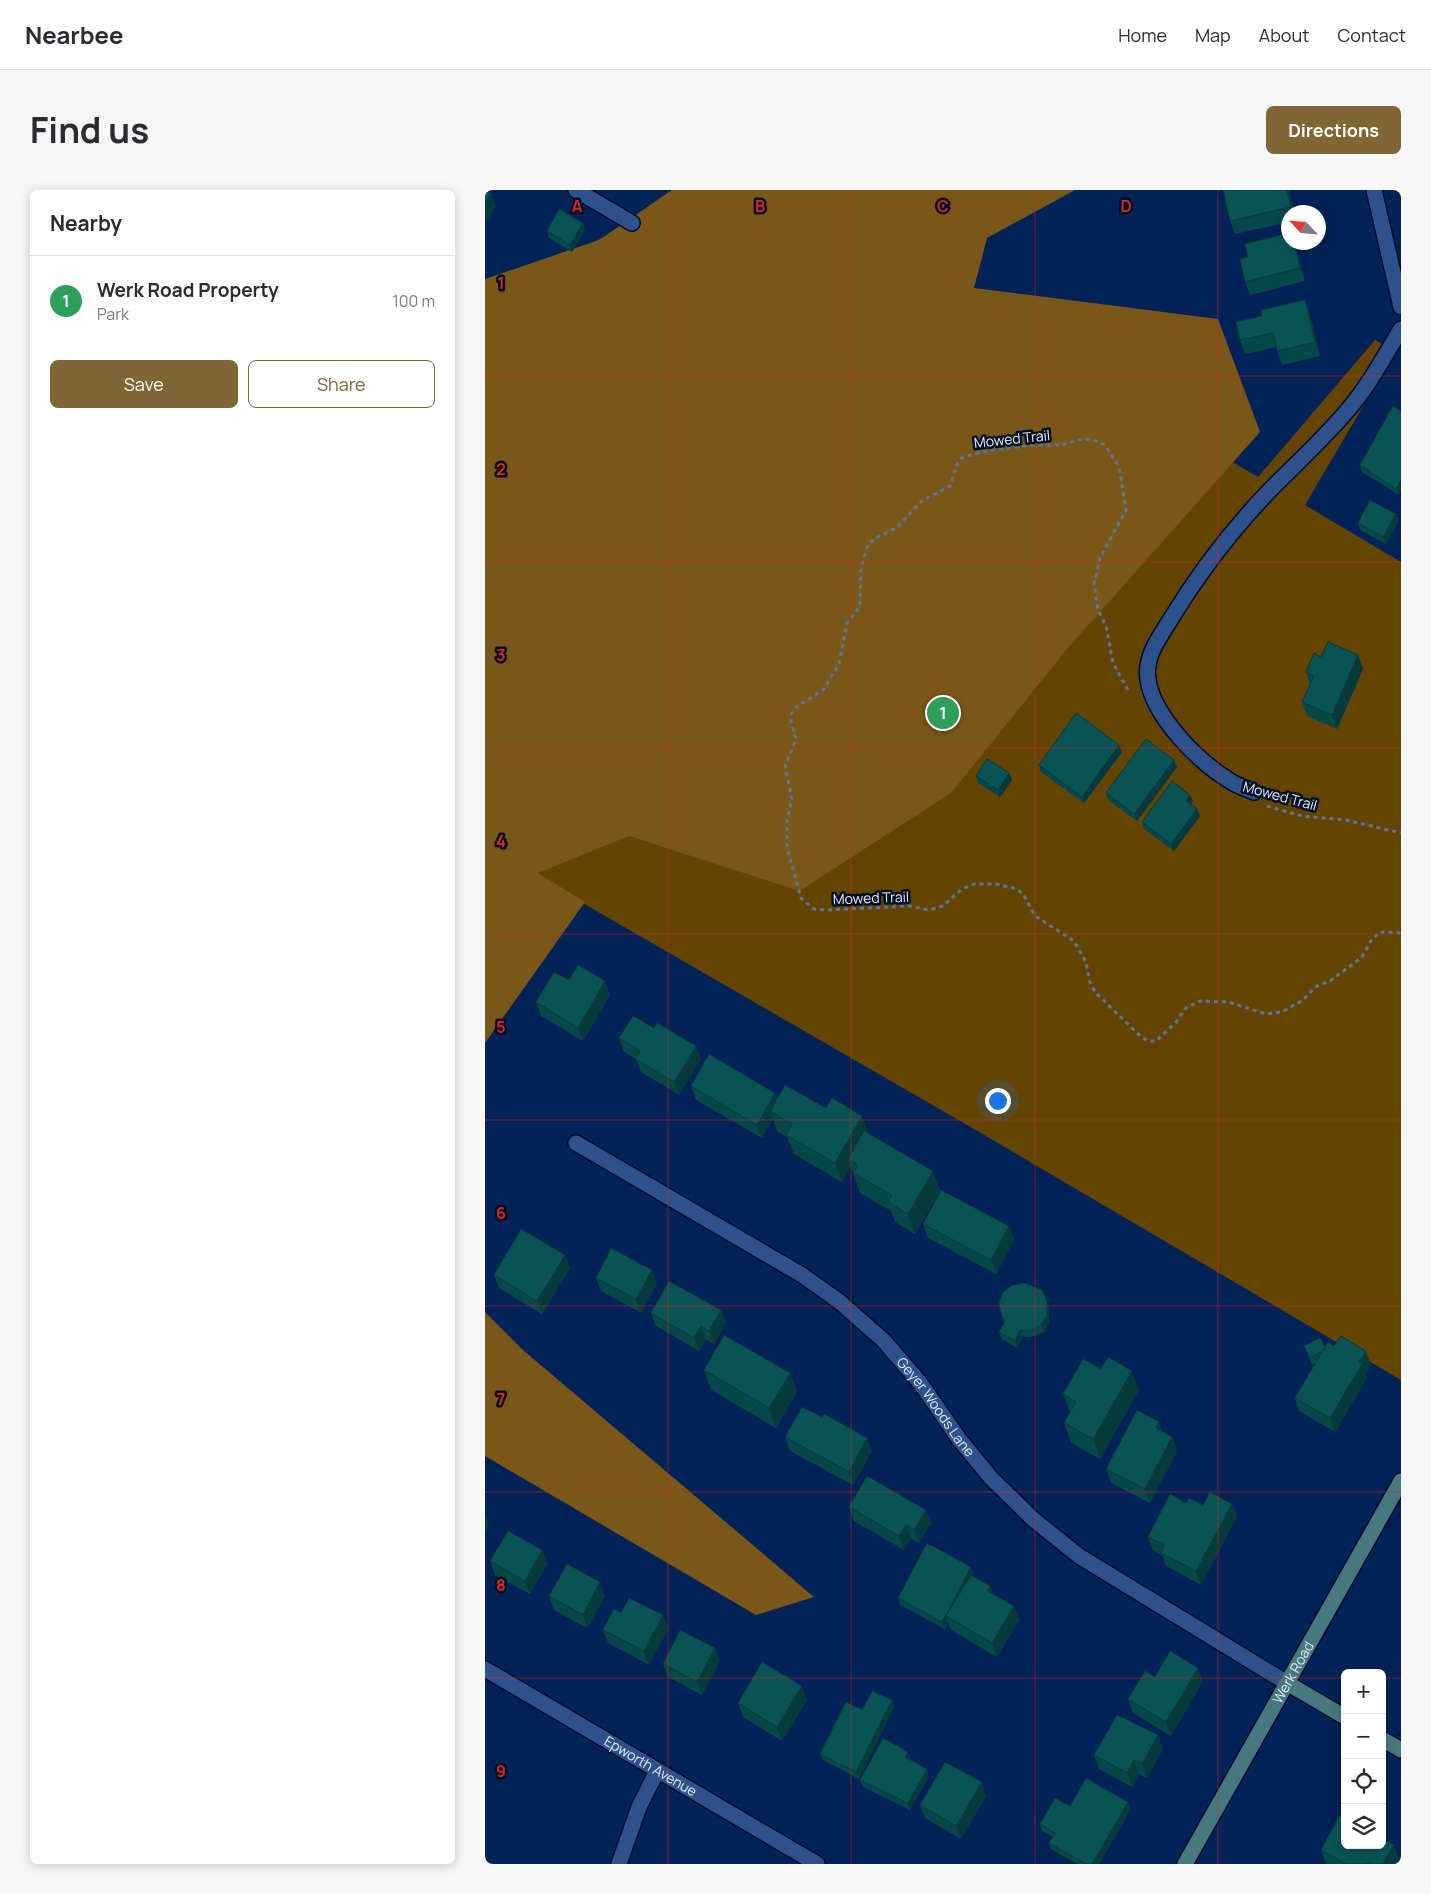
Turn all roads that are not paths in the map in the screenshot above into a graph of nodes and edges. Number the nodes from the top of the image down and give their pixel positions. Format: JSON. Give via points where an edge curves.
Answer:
{"nodes":[{"id":1,"x":576,"y":190,"type":"edge"},
{"id":2,"x":1374,"y":190,"type":"edge"},
{"id":3,"x":632,"y":222,"type":"dead end"},
{"id":4,"x":1401,"y":307,"type":"edge"},
{"id":5,"x":1401,"y":329,"type":"edge"},
{"id":6,"x":1257,"y":798,"type":"road end"},
{"id":7,"x":576,"y":1143,"type":"dead end"},
{"id":8,"x":1401,"y":1480,"type":"edge"},
{"id":9,"x":485,"y":1669,"type":"edge"},
{"id":10,"x":1287,"y":1683,"type":"junction"},
{"id":11,"x":1341,"y":1715,"type":"edge"},
{"id":12,"x":1386,"y":1741,"type":"edge"},
{"id":13,"x":1401,"y":1750,"type":"edge"},
{"id":14,"x":657,"y":1771,"type":"junction"},
{"id":15,"x":619,"y":1864,"type":"edge"},
{"id":16,"x":817,"y":1864,"type":"edge"},
{"id":17,"x":1185,"y":1864,"type":"edge"}],
"edges":[{"from":1,"to":3,"type":"street"},
{"from":2,"to":4,"type":"street"},
{"from":5,"to":6,"type":"street","via":[[1348,410],[1260,502],[1191,587],[1153,649],[1148,666],[1149,684],[1165,719],[1201,759]]},
{"from":7,"to":10,"type":"street","name":"Geyer Woods Lane","via":[[802,1275],[840,1302],[884,1341],[921,1384],[991,1478],[1034,1520],[1079,1556]]},
{"from":8,"to":10,"type":"street","name":"Werk Road"},
{"from":9,"to":14,"type":"street","name":"Epworth Avenue"},
{"from":10,"to":11,"type":"street"},
{"from":10,"to":17,"type":"street","name":"Werk Road"},
{"from":12,"to":13,"type":"street"},
{"from":14,"to":15,"type":"street","via":[[639,1807]]},
{"from":14,"to":16,"type":"street","name":"Epworth Avenue"}]}
